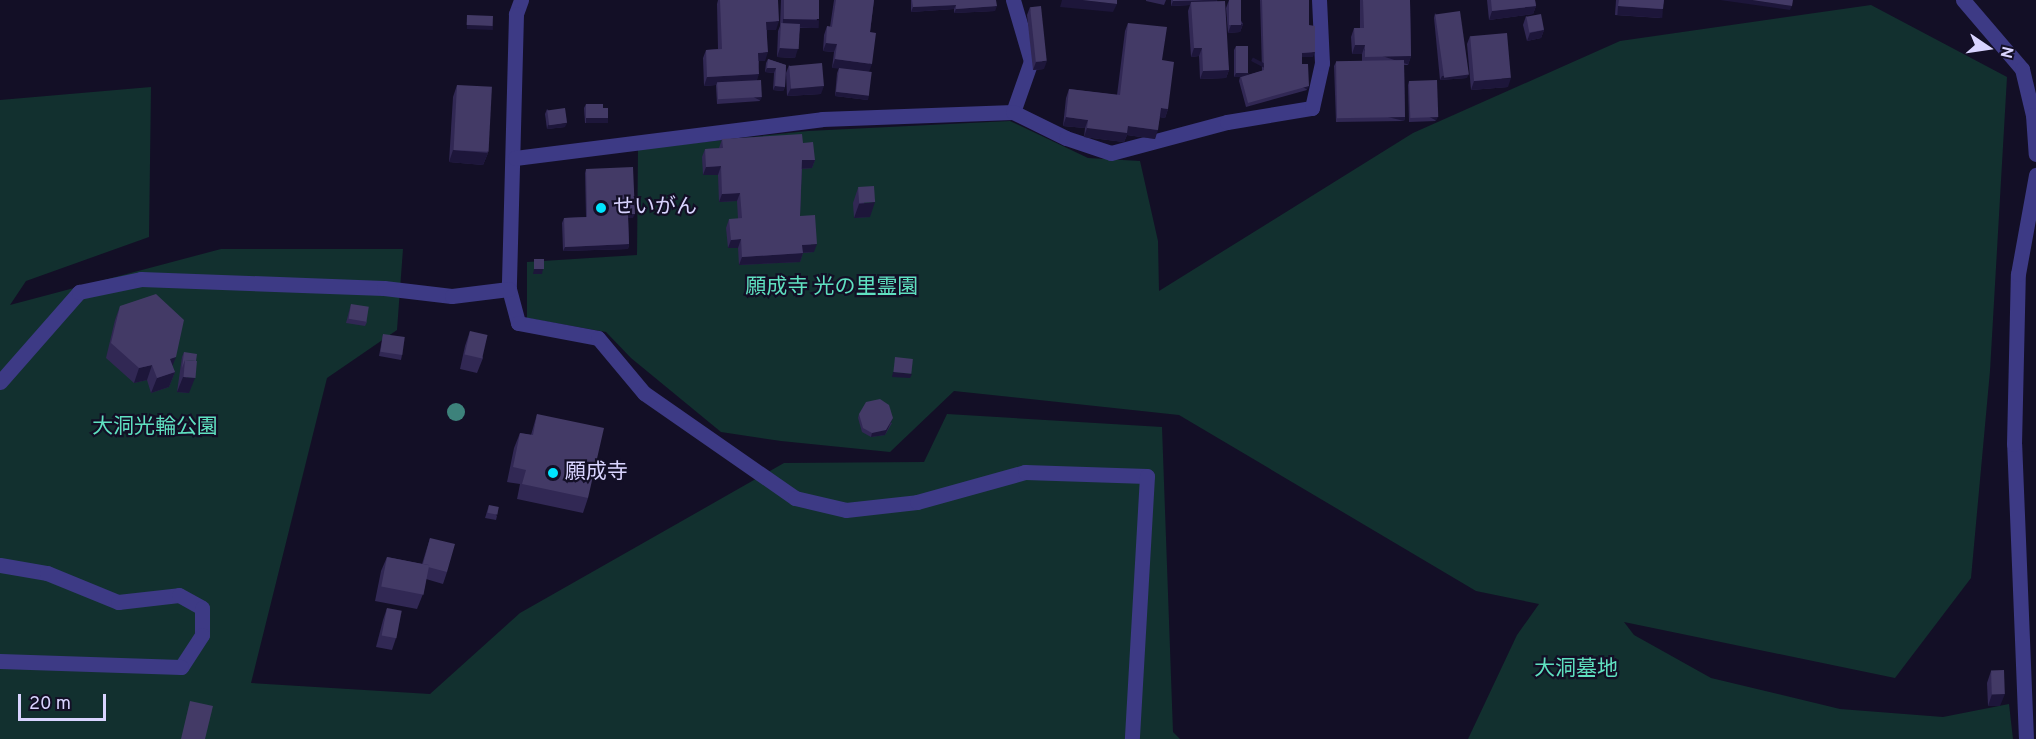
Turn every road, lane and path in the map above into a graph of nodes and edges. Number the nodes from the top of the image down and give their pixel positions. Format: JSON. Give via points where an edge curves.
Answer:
{"nodes":[{"id":1,"x":521,"y":0,"type":"edge"},
{"id":2,"x":1013,"y":0,"type":"edge"},
{"id":3,"x":1319,"y":0,"type":"edge"},
{"id":4,"x":1963,"y":0,"type":"edge"},
{"id":5,"x":1013,"y":112,"type":"junction"},
{"id":6,"x":2036,"y":154,"type":"edge"},
{"id":7,"x":515,"y":158,"type":"junction"},
{"id":8,"x":2036,"y":175,"type":"edge"},
{"id":9,"x":509,"y":289,"type":"junction"},
{"id":10,"x":0,"y":382,"type":"edge"},
{"id":11,"x":0,"y":565,"type":"edge"},
{"id":12,"x":0,"y":661,"type":"edge"},
{"id":13,"x":1132,"y":739,"type":"edge"},
{"id":14,"x":2026,"y":739,"type":"edge"}],
"edges":[{"from":1,"to":7,"type":"street","via":[[516,14]]},
{"from":2,"to":5,"type":"street","via":[[1031,61]]},
{"from":3,"to":5,"type":"street","via":[[1322,63],[1312,108],[1227,122],[1111,153],[1066,138]]},
{"from":4,"to":6,"type":"street","via":[[2022,69],[2033,115]]},
{"from":5,"to":7,"type":"street","via":[[822,119]]},
{"from":7,"to":9,"type":"street"},
{"from":8,"to":14,"type":"street","via":[[2018,274],[2019,372],[2014,444]]},
{"from":9,"to":10,"type":"street","via":[[452,296],[384,288],[141,279],[80,292]]},
{"from":9,"to":13,"type":"street","via":[[518,323],[598,338],[644,393],[795,498],[846,510],[917,502],[1025,472],[1147,476]]},
{"from":11,"to":12,"type":"street","via":[[47,573],[118,602],[178,595],[202,608],[202,635],[181,667]]}]}
